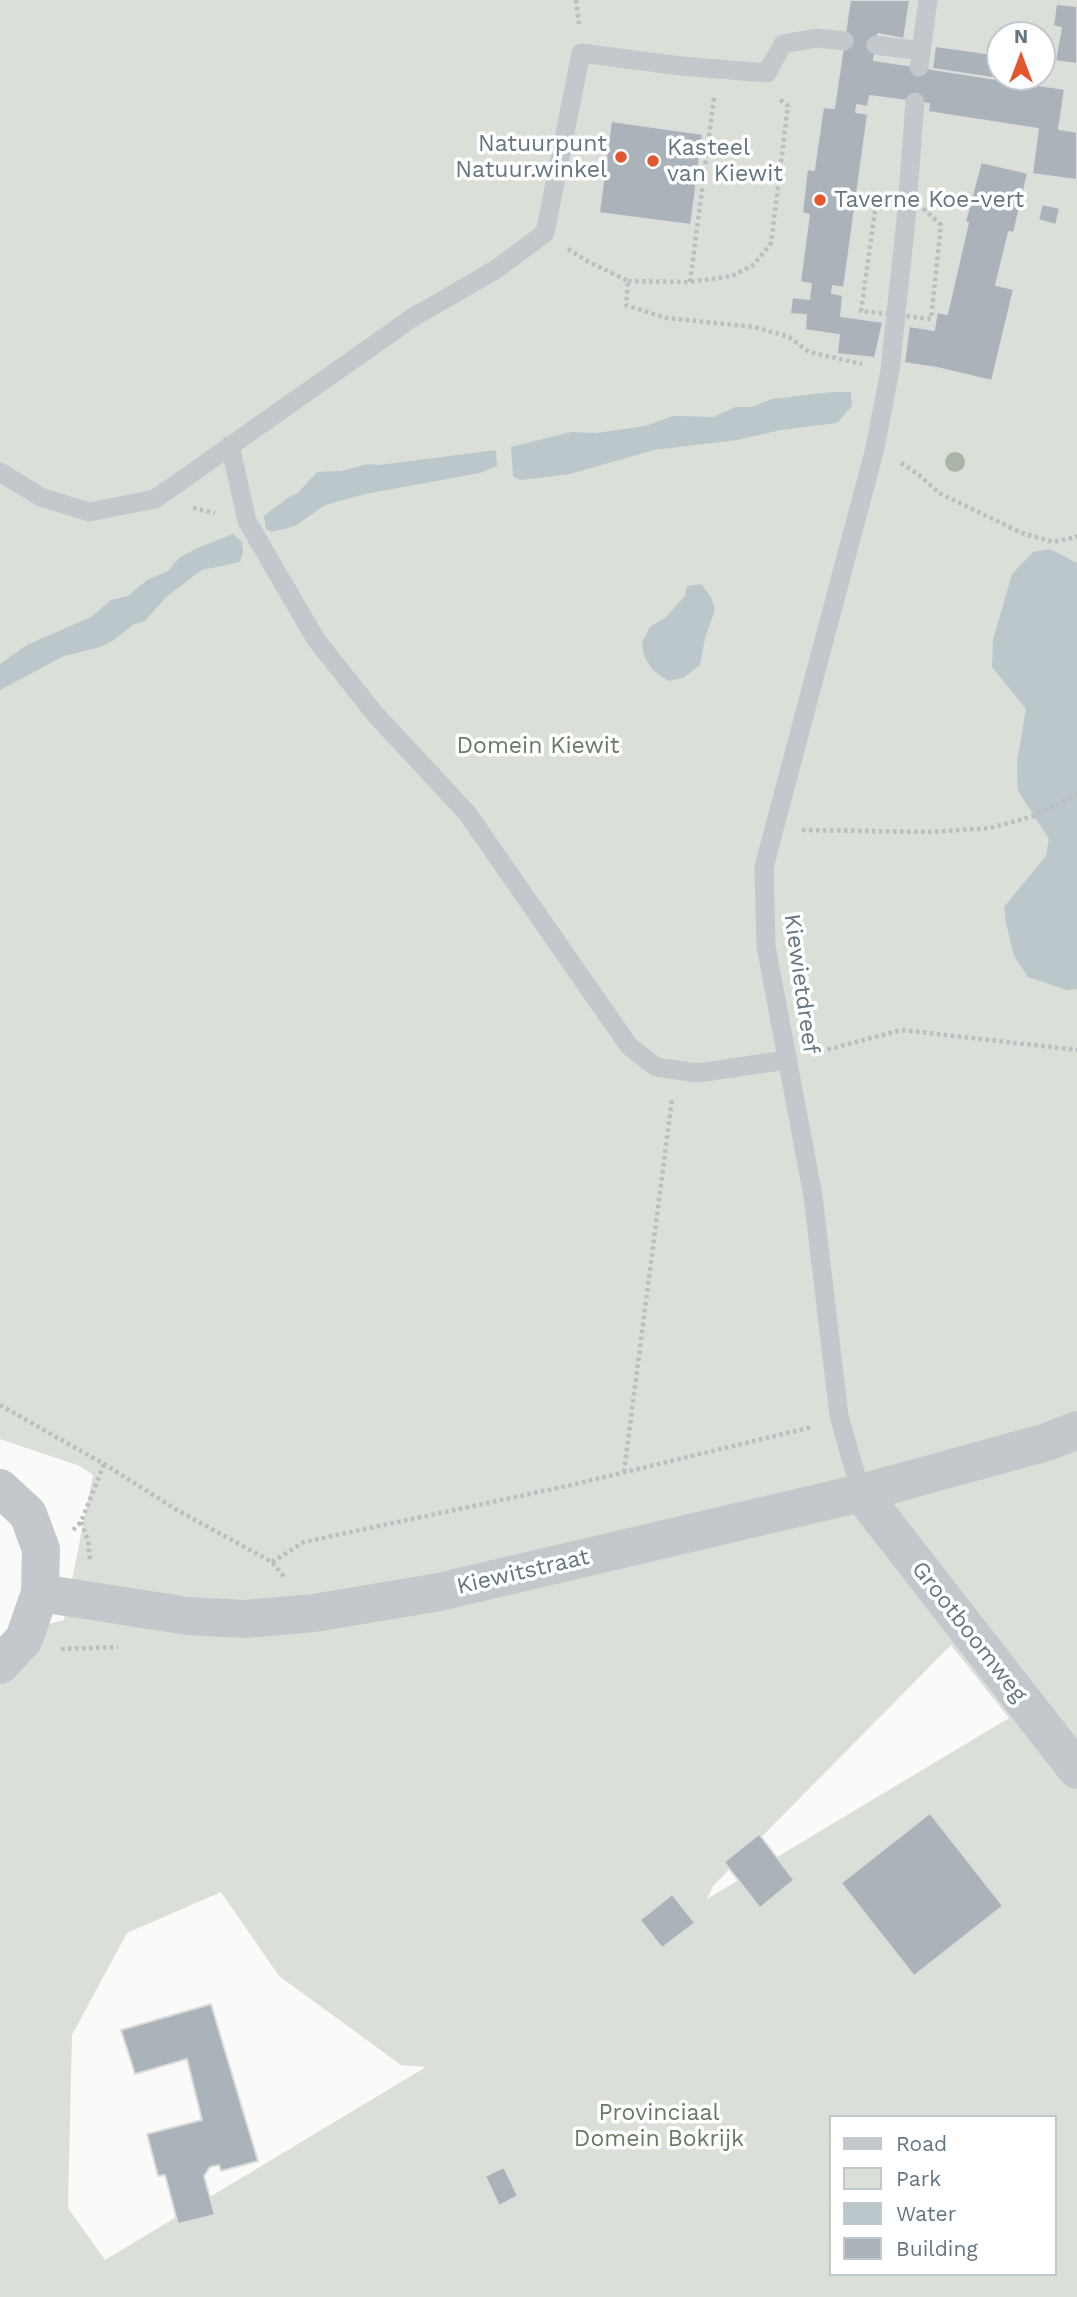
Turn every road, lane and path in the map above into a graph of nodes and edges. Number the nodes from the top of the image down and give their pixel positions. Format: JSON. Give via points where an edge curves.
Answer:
{"nodes":[{"id":1,"x":928,"y":0,"type":"edge"},
{"id":2,"x":844,"y":41,"type":"dead end"},
{"id":3,"x":876,"y":45,"type":"dead end"},
{"id":4,"x":717,"y":69,"type":"junction"},
{"id":5,"x":767,"y":73,"type":"junction"},
{"id":6,"x":915,"y":102,"type":"dead end"},
{"id":7,"x":545,"y":233,"type":"junction"},
{"id":8,"x":628,"y":281,"type":"junction"},
{"id":9,"x":690,"y":282,"type":"junction"},
{"id":10,"x":890,"y":370,"type":"junction"},
{"id":11,"x":230,"y":445,"type":"junction"},
{"id":12,"x":875,"y":448,"type":"junction"},
{"id":13,"x":0,"y":472,"type":"edge"},
{"id":14,"x":155,"y":499,"type":"junction"},
{"id":15,"x":247,"y":521,"type":"junction"},
{"id":16,"x":1077,"y":535,"type":"edge"},
{"id":17,"x":1077,"y":794,"type":"edge"},
{"id":18,"x":774,"y":830,"type":"junction"},
{"id":19,"x":1077,"y":1049,"type":"edge"},
{"id":20,"x":786,"y":1060,"type":"junction"},
{"id":21,"x":676,"y":1070,"type":"junction"},
{"id":22,"x":0,"y":1405,"type":"edge"},
{"id":23,"x":839,"y":1416,"type":"junction"},
{"id":24,"x":1077,"y":1430,"type":"edge"},
{"id":25,"x":104,"y":1464,"type":"junction"},
{"id":26,"x":624,"y":1472,"type":"junction"},
{"id":27,"x":0,"y":1488,"type":"edge"},
{"id":28,"x":861,"y":1493,"type":"junction"},
{"id":29,"x":81,"y":1522,"type":"junction"},
{"id":30,"x":67,"y":1536,"type":"dead end"},
{"id":31,"x":272,"y":1562,"type":"junction"},
{"id":32,"x":90,"y":1568,"type":"dead end"},
{"id":33,"x":40,"y":1593,"type":"junction"},
{"id":34,"x":314,"y":1613,"type":"junction"},
{"id":35,"x":0,"y":1665,"type":"edge"},
{"id":36,"x":1077,"y":1770,"type":"edge"}],
"edges":[{"from":1,"to":3,"type":"lane","via":[[920,59]]},
{"from":2,"to":5,"type":"lane","via":[[817,38],[783,44]]},
{"from":4,"to":5,"type":"lane"},
{"from":4,"to":7,"type":"lane","via":[[581,52]]},
{"from":4,"to":9,"type":"path"},
{"from":5,"to":9,"type":"path","via":[[770,91],[788,106],[771,243],[753,265],[732,276]]},
{"from":6,"to":10,"type":"lane","name":"Kiewietdreef"},
{"from":7,"to":8,"type":"path"},
{"from":7,"to":11,"type":"lane","via":[[495,271],[412,318]]},
{"from":8,"to":9,"type":"path"},
{"from":8,"to":10,"type":"path","via":[[626,305],[666,317],[755,327],[789,337],[809,352]]},
{"from":10,"to":12,"type":"lane","name":"Kiewietdreef"},
{"from":11,"to":14,"type":"lane"},
{"from":11,"to":15,"type":"lane"},
{"from":12,"to":16,"type":"path","via":[[939,493],[1022,533],[1052,542]]},
{"from":12,"to":18,"type":"lane","name":"Kiewietdreef"},
{"from":13,"to":14,"type":"lane","via":[[41,497],[89,512]]},
{"from":14,"to":15,"type":"path"},
{"from":15,"to":21,"type":"lane","via":[[315,638],[374,713],[467,813],[629,1046],[656,1067]]},
{"from":17,"to":18,"type":"path","via":[[1034,816],[990,828]]},
{"from":18,"to":20,"type":"lane","name":"Kiewietdreef","via":[[764,867],[766,946]]},
{"from":19,"to":20,"type":"path","via":[[902,1030]]},
{"from":20,"to":21,"type":"lane","via":[[698,1073]]},
{"from":20,"to":23,"type":"lane","name":"Kiewietdreef","via":[[813,1196]]},
{"from":21,"to":26,"type":"path"},
{"from":22,"to":25,"type":"path"},
{"from":23,"to":26,"type":"path","via":[[803,1430]]},
{"from":23,"to":28,"type":"lane","name":"Kiewietdreef"},
{"from":24,"to":28,"type":"street","name":"Kiewitstraat"},
{"from":25,"to":29,"type":"path"},
{"from":25,"to":31,"type":"path"},
{"from":26,"to":31,"type":"path","via":[[304,1542]]},
{"from":27,"to":33,"type":"street","via":[[28,1514],[41,1549]]},
{"from":28,"to":34,"type":"street","name":"Kiewitstraat","via":[[439,1592]]},
{"from":28,"to":36,"type":"street","name":"Grootboomweg"},
{"from":29,"to":30,"type":"path"},
{"from":29,"to":32,"type":"path"},
{"from":31,"to":34,"type":"path"},
{"from":33,"to":34,"type":"street","name":"Kiewitstraat","via":[[188,1616],[245,1619]]},
{"from":33,"to":35,"type":"street","via":[[24,1639]]}]}
